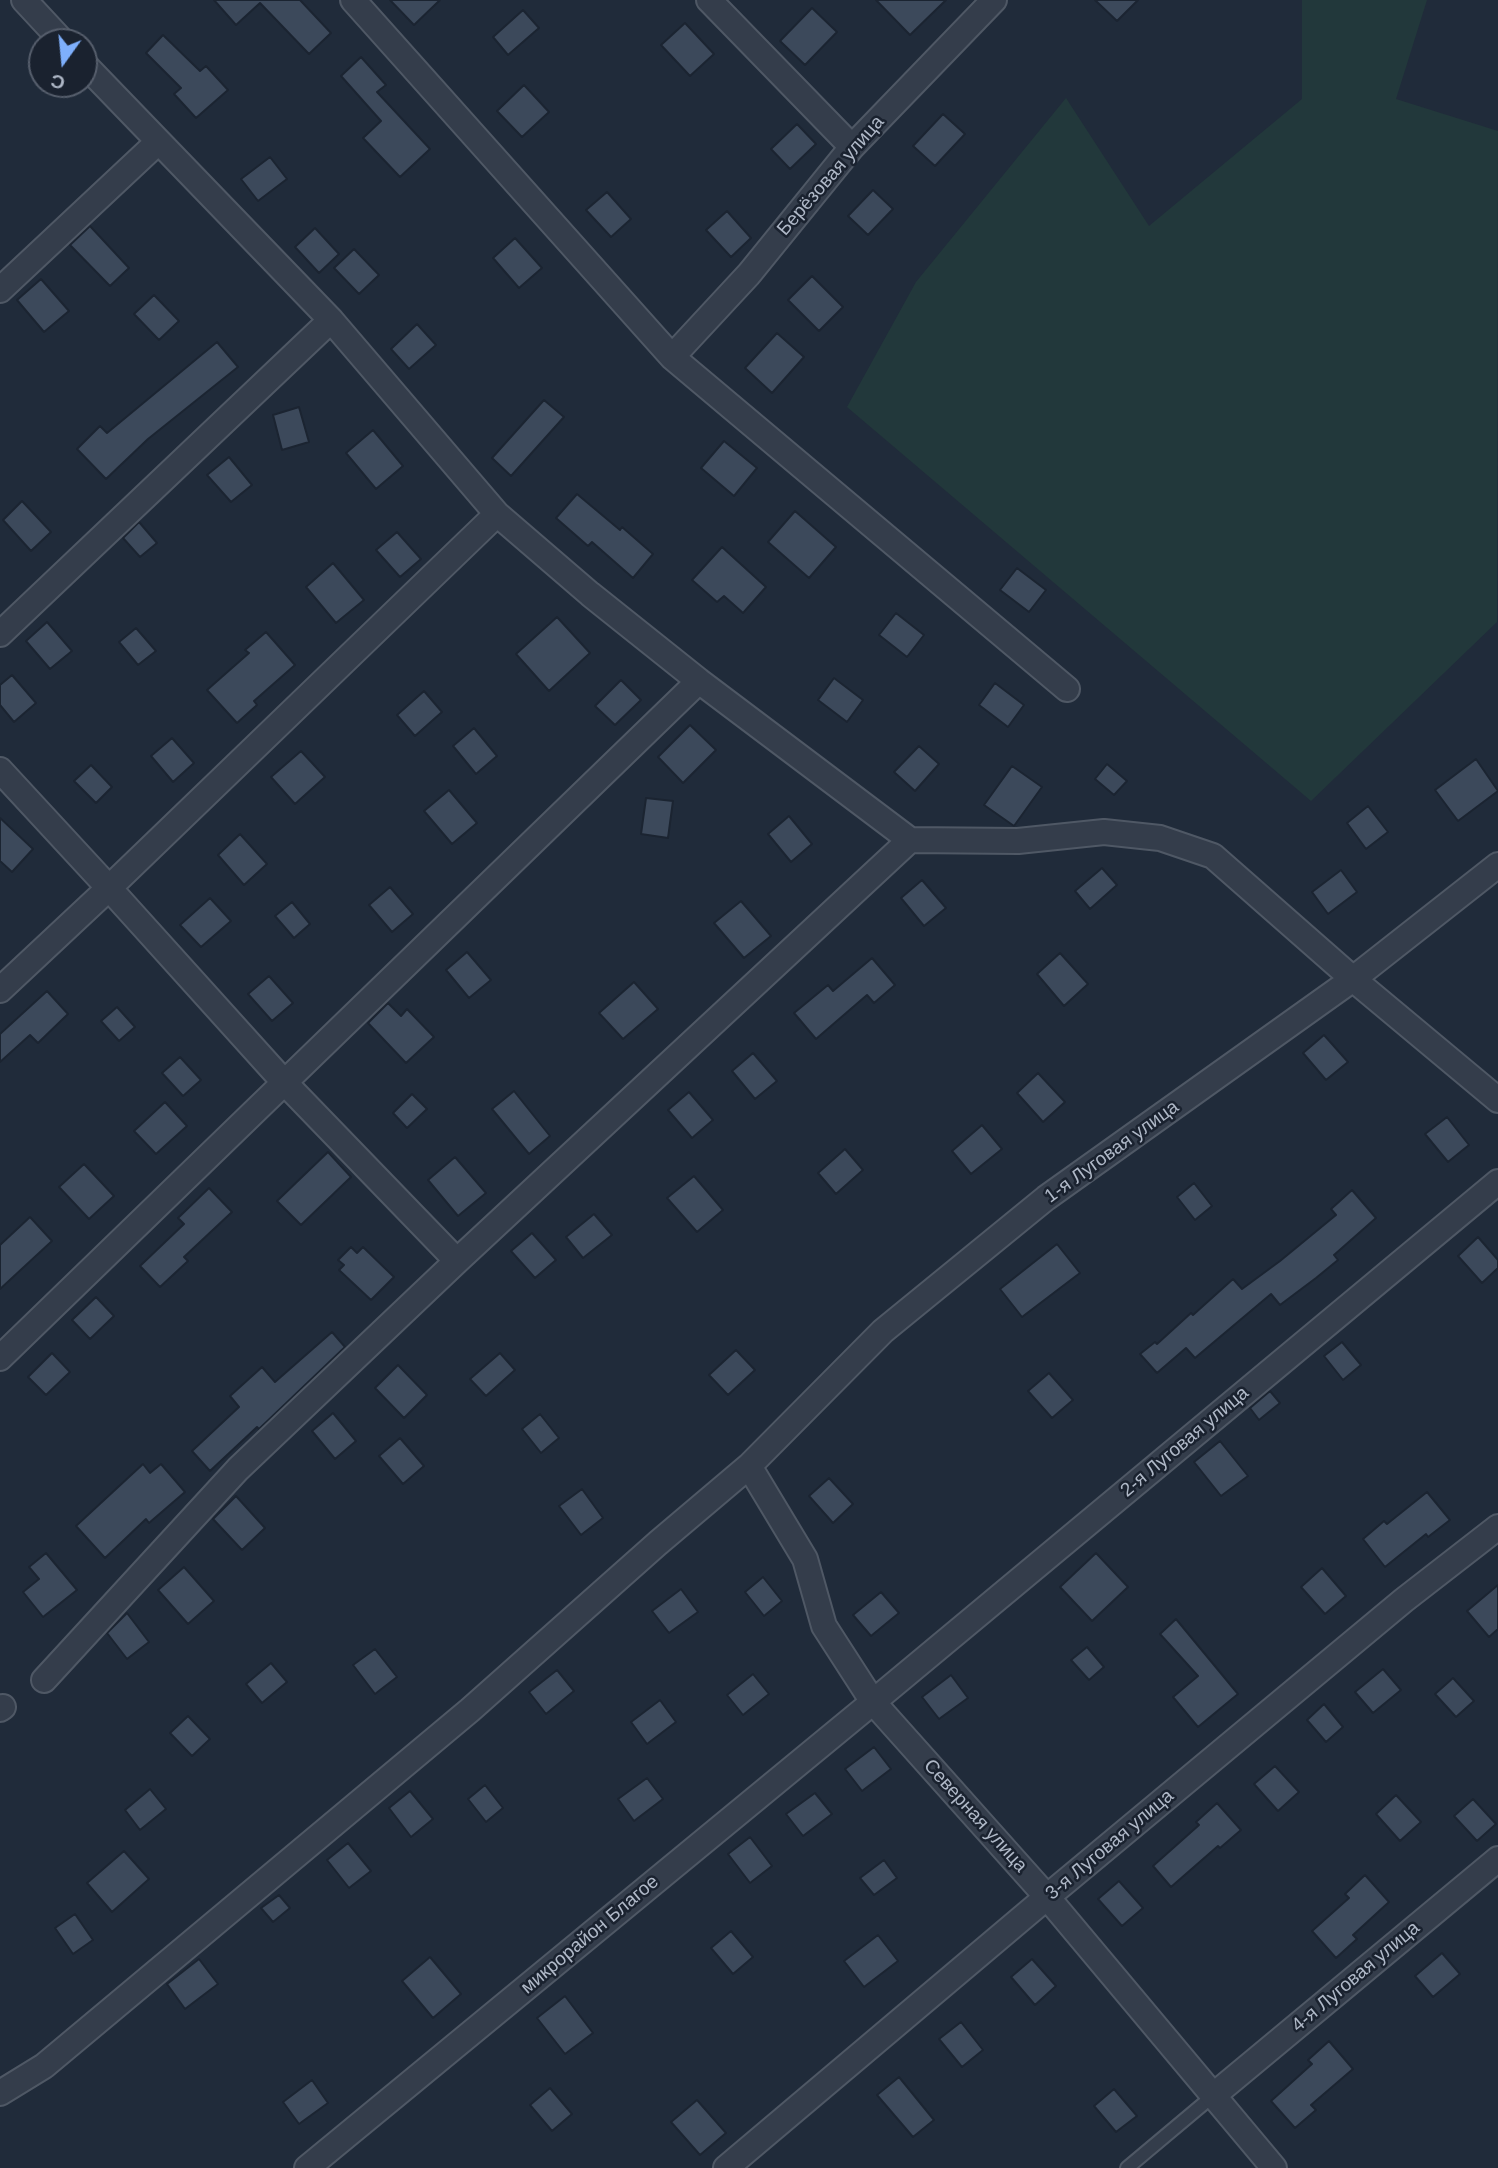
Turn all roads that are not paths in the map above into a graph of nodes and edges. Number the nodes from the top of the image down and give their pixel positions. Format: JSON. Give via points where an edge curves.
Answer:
{"nodes":[{"id":1,"x":24,"y":0,"type":"edge"},
{"id":2,"x":353,"y":0,"type":"edge"},
{"id":3,"x":709,"y":0,"type":"edge"},
{"id":4,"x":995,"y":0,"type":"edge"},
{"id":5,"x":50,"y":28,"type":"edge"},
{"id":6,"x":98,"y":79,"type":"edge"},
{"id":7,"x":158,"y":142,"type":"junction"},
{"id":8,"x":852,"y":147,"type":"junction"},
{"id":9,"x":0,"y":290,"type":"edge"},
{"id":10,"x":331,"y":320,"type":"junction"},
{"id":11,"x":672,"y":357,"type":"junction"},
{"id":12,"x":497,"y":514,"type":"junction"},
{"id":13,"x":0,"y":634,"type":"edge"},
{"id":14,"x":699,"y":681,"type":"junction"},
{"id":15,"x":1067,"y":689,"type":"dead end"},
{"id":16,"x":0,"y":770,"type":"edge"},
{"id":17,"x":910,"y":840,"type":"junction"},
{"id":18,"x":1498,"y":865,"type":"edge"},
{"id":19,"x":109,"y":888,"type":"junction"},
{"id":20,"x":1353,"y":979,"type":"junction"},
{"id":21,"x":0,"y":990,"type":"edge"},
{"id":22,"x":284,"y":1082,"type":"junction"},
{"id":23,"x":1498,"y":1100,"type":"edge"},
{"id":24,"x":1498,"y":1182,"type":"edge"},
{"id":25,"x":457,"y":1261,"type":"junction"},
{"id":26,"x":0,"y":1359,"type":"edge"},
{"id":27,"x":749,"y":1466,"type":"junction"},
{"id":28,"x":1498,"y":1527,"type":"edge"},
{"id":29,"x":44,"y":1680,"type":"dead end"},
{"id":30,"x":873,"y":1702,"type":"junction"},
{"id":31,"x":1498,"y":1858,"type":"edge"},
{"id":32,"x":1047,"y":1896,"type":"junction"},
{"id":33,"x":0,"y":2093,"type":"edge"},
{"id":34,"x":1214,"y":2095,"type":"junction"},
{"id":35,"x":307,"y":2168,"type":"edge"},
{"id":36,"x":726,"y":2168,"type":"edge"},
{"id":37,"x":1127,"y":2168,"type":"edge"},
{"id":38,"x":1274,"y":2168,"type":"edge"}],
"edges":[{"from":1,"to":5,"type":"street"},
{"from":2,"to":11,"type":"street"},
{"from":3,"to":8,"type":"street"},
{"from":4,"to":8,"type":"street","name":"Берёзовая улица"},
{"from":6,"to":7,"type":"street"},
{"from":7,"to":9,"type":"street"},
{"from":7,"to":10,"type":"street"},
{"from":8,"to":11,"type":"street","name":"Берёзовая улица","via":[[749,274]]},
{"from":10,"to":12,"type":"street"},
{"from":10,"to":13,"type":"street"},
{"from":11,"to":15,"type":"street"},
{"from":12,"to":14,"type":"street"},
{"from":12,"to":19,"type":"street"},
{"from":14,"to":17,"type":"street"},
{"from":14,"to":22,"type":"street"},
{"from":16,"to":19,"type":"street"},
{"from":17,"to":20,"type":"street","via":[[1018,841],[1104,831],[1160,838],[1213,856]]},
{"from":17,"to":25,"type":"street"},
{"from":18,"to":20,"type":"street","name":"1-я Луговая улица"},
{"from":19,"to":21,"type":"street"},
{"from":19,"to":22,"type":"street"},
{"from":20,"to":23,"type":"street"},
{"from":20,"to":27,"type":"street","name":"1-я Луговая улица","via":[[1035,1207],[883,1331]]},
{"from":22,"to":25,"type":"street"},
{"from":22,"to":26,"type":"street"},
{"from":24,"to":30,"type":"street","name":"2-я Луговая улица"},
{"from":25,"to":29,"type":"street","via":[[238,1469]]},
{"from":27,"to":30,"type":"street","name":"Северная улица","via":[[805,1559],[824,1626]]},
{"from":27,"to":33,"type":"street","name":"1-я Луговая улица","via":[[263,1884],[44,2066]]},
{"from":28,"to":32,"type":"street","name":"3-я Луговая улица"},
{"from":30,"to":32,"type":"street","name":"Северная улица"},
{"from":30,"to":35,"type":"street","name":"микрорайон Благое"},
{"from":31,"to":34,"type":"street","name":"4-я Луговая улица"},
{"from":32,"to":34,"type":"street","name":"Северная улица"},
{"from":32,"to":36,"type":"street","name":"3-я Луговая улица"},
{"from":34,"to":37,"type":"lane"},
{"from":34,"to":38,"type":"street","name":"Северная улица"}]}
